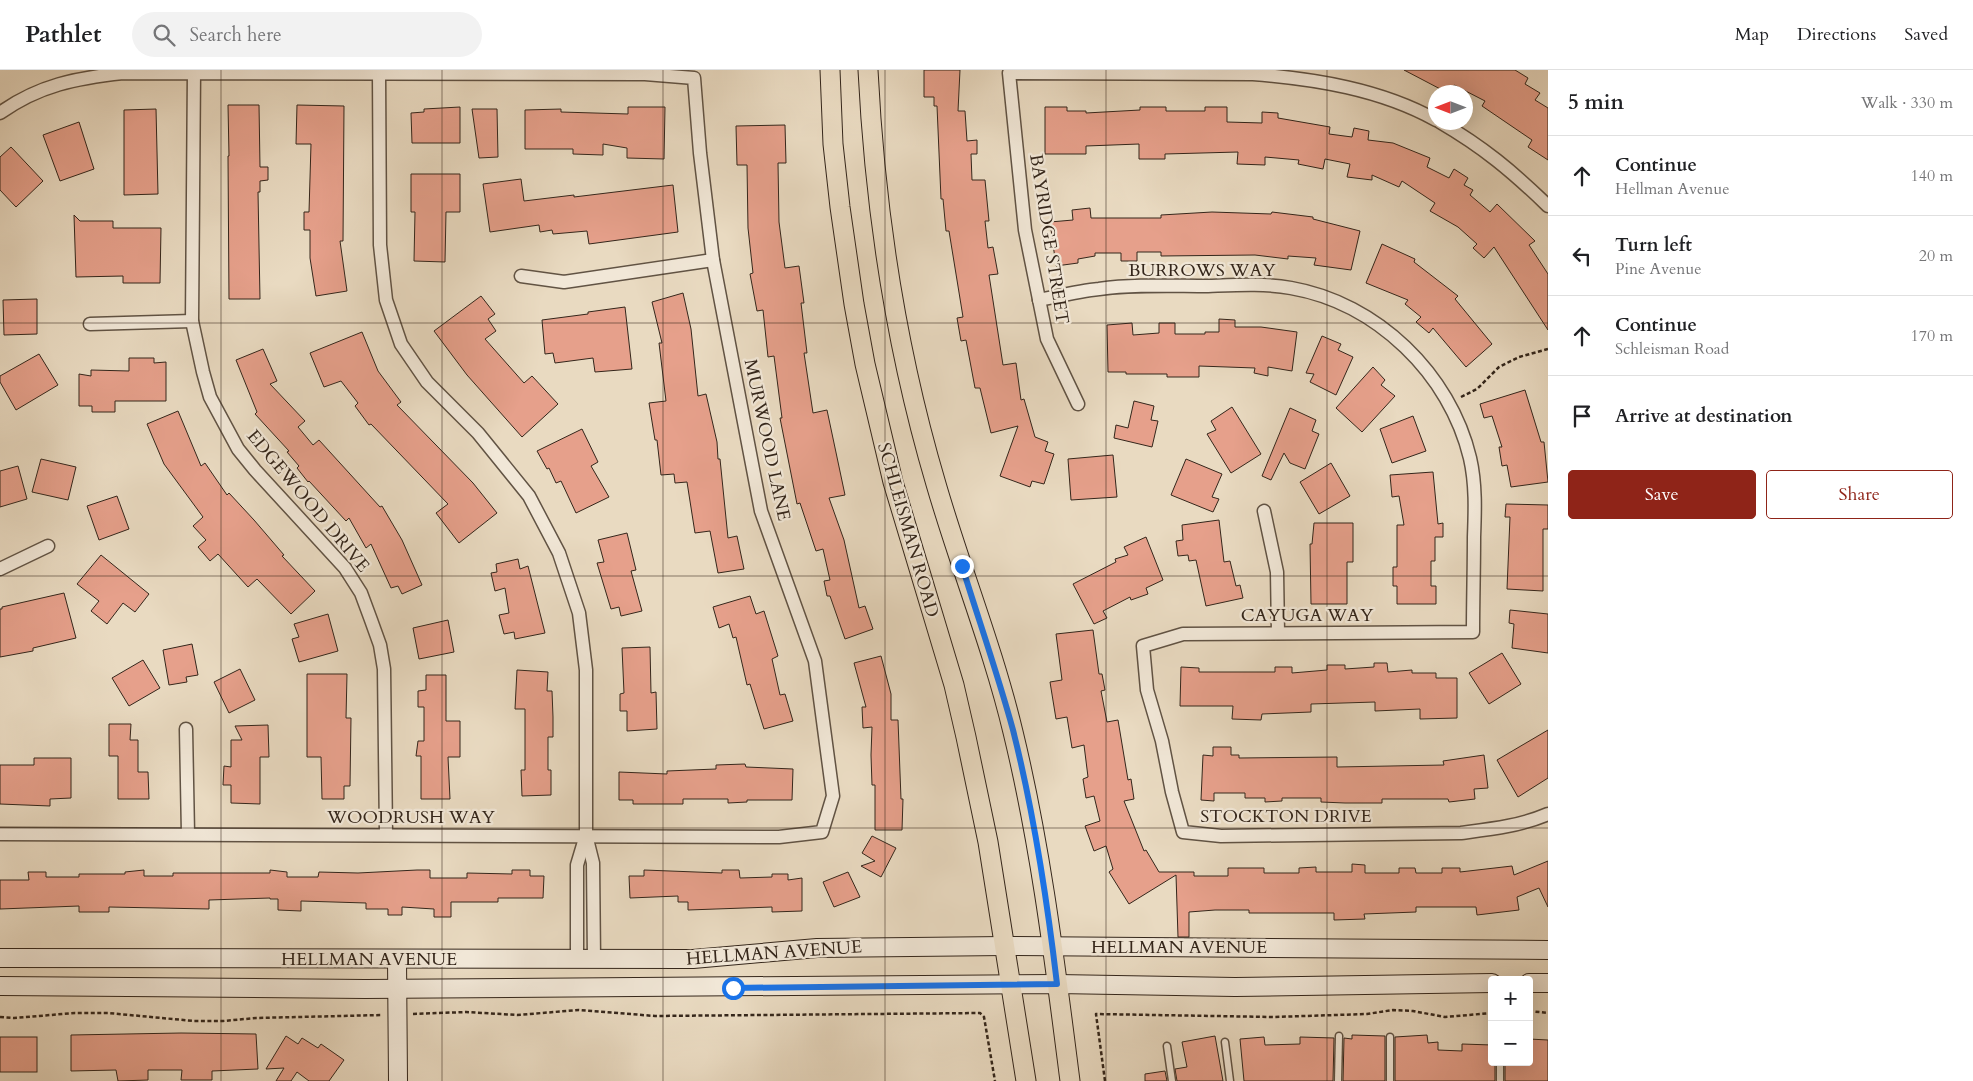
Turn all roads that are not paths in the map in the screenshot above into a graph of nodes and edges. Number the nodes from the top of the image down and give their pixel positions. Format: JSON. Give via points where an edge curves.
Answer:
{"nodes":[{"id":1,"x":830,"y":70,"type":"edge"},
{"id":2,"x":868,"y":70,"type":"edge"},
{"id":3,"x":193,"y":71,"type":"edge"},
{"id":4,"x":379,"y":72,"type":"junction"},
{"id":5,"x":1164,"y":72,"type":"edge"},
{"id":6,"x":0,"y":113,"type":"edge"},
{"id":7,"x":1428,"y":117,"type":"edge"},
{"id":8,"x":1454,"y":130,"type":"edge"},
{"id":9,"x":1548,"y":206,"type":"edge"},
{"id":10,"x":713,"y":260,"type":"junction"},
{"id":11,"x":521,"y":276,"type":"dead end"},
{"id":12,"x":1039,"y":300,"type":"junction"},
{"id":13,"x":192,"y":321,"type":"junction"},
{"id":14,"x":90,"y":324,"type":"dead end"},
{"id":15,"x":1078,"y":404,"type":"dead end"},
{"id":16,"x":1264,"y":511,"type":"dead end"},
{"id":17,"x":48,"y":546,"type":"dead end"},
{"id":18,"x":0,"y":569,"type":"edge"},
{"id":19,"x":1278,"y":632,"type":"junction"},
{"id":20,"x":1473,"y":632,"type":"joint"},
{"id":21,"x":1143,"y":646,"type":"joint"},
{"id":22,"x":186,"y":729,"type":"dead end"},
{"id":23,"x":1548,"y":814,"type":"edge"},
{"id":24,"x":822,"y":832,"type":"joint"},
{"id":25,"x":0,"y":834,"type":"edge"},
{"id":26,"x":188,"y":834,"type":"junction"},
{"id":27,"x":386,"y":834,"type":"junction"},
{"id":28,"x":586,"y":835,"type":"junction"},
{"id":29,"x":1005,"y":946,"type":"junction"},
{"id":30,"x":1052,"y":947,"type":"junction"},
{"id":31,"x":1548,"y":950,"type":"edge"},
{"id":32,"x":0,"y":958,"type":"edge"},
{"id":33,"x":397,"y":959,"type":"junction"},
{"id":34,"x":586,"y":960,"type":"junction"},
{"id":35,"x":1488,"y":983,"type":"edge"},
{"id":36,"x":1533,"y":983,"type":"edge"},
{"id":37,"x":1548,"y":983,"type":"edge"},
{"id":38,"x":1057,"y":984,"type":"junction"},
{"id":39,"x":1011,"y":985,"type":"junction"},
{"id":40,"x":0,"y":986,"type":"edge"},
{"id":41,"x":398,"y":989,"type":"junction"},
{"id":42,"x":1339,"y":1036,"type":"dead end"},
{"id":43,"x":1390,"y":1038,"type":"dead end"},
{"id":44,"x":1224,"y":1042,"type":"dead end"},
{"id":45,"x":1167,"y":1046,"type":"dead end"},
{"id":46,"x":1500,"y":1066,"type":"edge"},
{"id":47,"x":398,"y":1081,"type":"edge"},
{"id":48,"x":1026,"y":1081,"type":"edge"},
{"id":49,"x":1070,"y":1081,"type":"edge"},
{"id":50,"x":1172,"y":1081,"type":"edge"},
{"id":51,"x":1230,"y":1081,"type":"edge"},
{"id":52,"x":1338,"y":1081,"type":"edge"},
{"id":53,"x":1390,"y":1081,"type":"edge"},
{"id":54,"x":1500,"y":1081,"type":"edge"}],
"edges":[{"from":1,"to":29,"type":"main road","name":"SCHLEISMAN ROAD","via":[[840,207],[865,364],[893,482],[954,685],[988,842]]},
{"from":2,"to":30,"type":"main road","via":[[877,193],[899,333],[936,485],[1013,730],[1032,817]]},
{"from":3,"to":4,"type":"street"},
{"from":3,"to":6,"type":"street","via":[[81,78],[42,90]]},
{"from":3,"to":13,"type":"street","name":"EDGEWOOD DRIVE"},
{"from":4,"to":10,"type":"street","name":"MURWOOD LANE","via":[[645,74],[694,78]]},
{"from":4,"to":28,"type":"street","via":[[380,245],[386,300],[401,344],[427,382],[478,433],[529,496],[559,553],[579,613],[586,670]]},
{"from":5,"to":7,"type":"street","via":[[1293,77],[1340,85]]},
{"from":5,"to":12,"type":"street","name":"BAYRIDGE STREET","via":[[1009,73],[1025,230]]},
{"from":8,"to":9,"type":"street","via":[[1506,167]]},
{"from":10,"to":11,"type":"street","via":[[564,282]]},
{"from":10,"to":24,"type":"street","name":"MURWOOD LANE","via":[[761,510],[815,661],[833,796]]},
{"from":12,"to":15,"type":"street","name":"BAYRIDGE STREET","via":[[1046,339]]},
{"from":12,"to":20,"type":"street","name":"BURROWS WAY","via":[[1124,287],[1250,285],[1291,288],[1330,299],[1366,317],[1400,342],[1422,362],[1448,403],[1459,423],[1470,458],[1475,488]]},
{"from":13,"to":14,"type":"street"},
{"from":13,"to":27,"type":"street","name":"EDGEWOOD DRIVE","via":[[210,397],[234,441],[255,470],[345,568],[361,593],[380,645],[384,669]]},
{"from":16,"to":19,"type":"street","via":[[1277,572]]},
{"from":17,"to":18,"type":"street"},
{"from":19,"to":20,"type":"street","name":"CAYUGA WAY"},
{"from":19,"to":21,"type":"street","name":"CAYUGA WAY","via":[[1183,634]]},
{"from":21,"to":23,"type":"street","name":"STOCKTON DRIVE","via":[[1147,690],[1183,832],[1221,836],[1462,832],[1498,829]]},
{"from":22,"to":26,"type":"street"},
{"from":24,"to":28,"type":"street","name":"WOODRUSH WAY","via":[[779,837]]},
{"from":25,"to":26,"type":"street","name":"WOODRUSH WAY"},
{"from":26,"to":27,"type":"street","name":"WOODRUSH WAY"},
{"from":27,"to":28,"type":"street","name":"WOODRUSH WAY"},
{"from":28,"to":34,"type":"street","via":[[593,863]]},
{"from":29,"to":30,"type":"main road","name":"HELLMAN AVENUE"},
{"from":29,"to":34,"type":"main road","name":"HELLMAN AVENUE","via":[[817,948],[693,959]]},
{"from":29,"to":39,"type":"main road","name":"SCHLEISMAN ROAD"},
{"from":30,"to":31,"type":"main road","name":"HELLMAN AVENUE"},
{"from":30,"to":38,"type":"main road"},
{"from":32,"to":33,"type":"main road","name":"HELLMAN AVENUE"},
{"from":33,"to":34,"type":"main road","name":"HELLMAN AVENUE"},
{"from":33,"to":41,"type":"main road"},
{"from":35,"to":38,"type":"main road","name":"HELLMAN AVENUE","via":[[1235,987]]},
{"from":36,"to":37,"type":"main road"},
{"from":38,"to":39,"type":"main road","name":"HELLMAN AVENUE"},
{"from":38,"to":49,"type":"main road"},
{"from":39,"to":41,"type":"main road","name":"HELLMAN AVENUE"},
{"from":39,"to":48,"type":"main road","name":"SCHLEISMAN ROAD"},
{"from":40,"to":41,"type":"main road","name":"HELLMAN AVENUE"},
{"from":41,"to":47,"type":"main road"},
{"from":42,"to":52,"type":"lane"},
{"from":43,"to":53,"type":"lane"},
{"from":44,"to":51,"type":"lane"},
{"from":45,"to":50,"type":"lane"},
{"from":46,"to":54,"type":"lane"}]}
